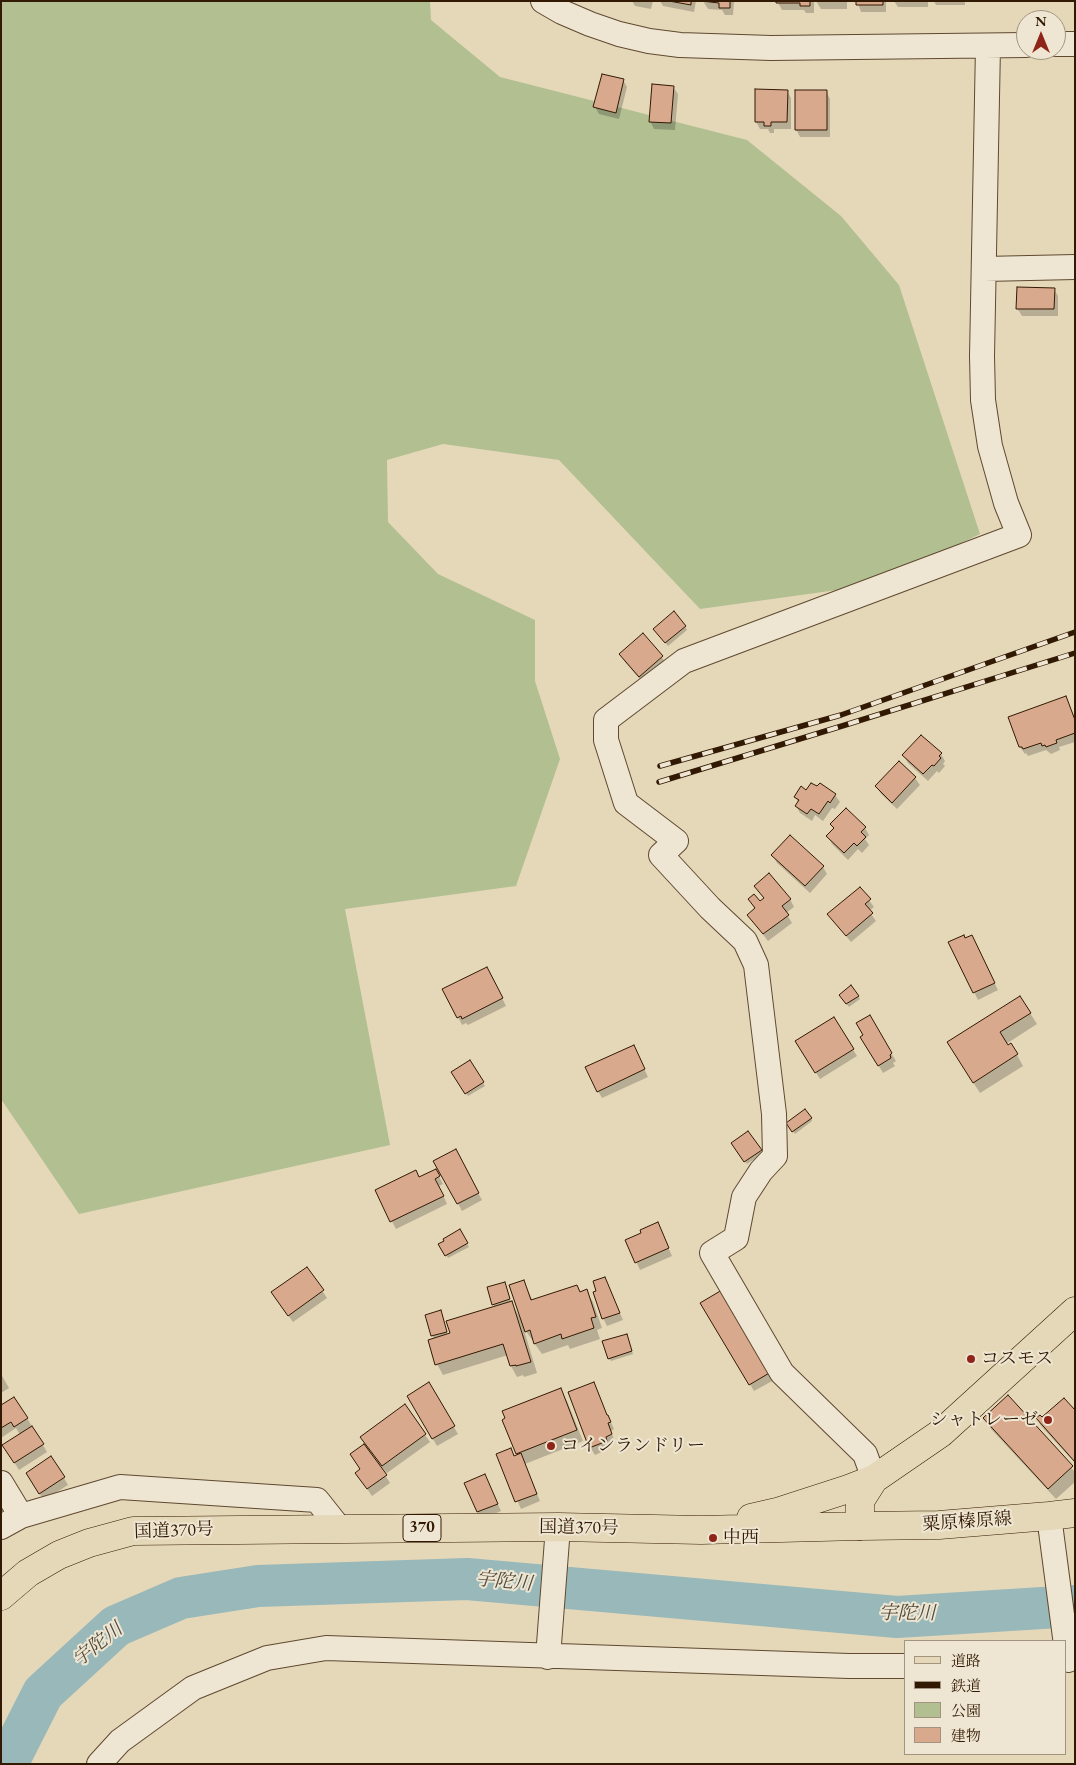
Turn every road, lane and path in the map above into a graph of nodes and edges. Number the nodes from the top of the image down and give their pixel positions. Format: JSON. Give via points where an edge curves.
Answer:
{"nodes":[{"id":1,"x":543,"y":1,"type":"edge"},
{"id":2,"x":1016,"y":45,"type":"edge"},
{"id":3,"x":988,"y":46,"type":"junction"},
{"id":4,"x":1075,"y":267,"type":"edge"},
{"id":5,"x":984,"y":269,"type":"junction"},
{"id":6,"x":1075,"y":1311,"type":"edge"},
{"id":7,"x":874,"y":1479,"type":"junction"},
{"id":8,"x":1,"y":1483,"type":"edge"},
{"id":9,"x":1062,"y":1515,"type":"edge"},
{"id":10,"x":11,"y":1522,"type":"edge"},
{"id":11,"x":860,"y":1526,"type":"junction"},
{"id":12,"x":340,"y":1529,"type":"junction"},
{"id":13,"x":701,"y":1530,"type":"junction"},
{"id":14,"x":558,"y":1536,"type":"junction"},
{"id":15,"x":1,"y":1596,"type":"edge"},
{"id":16,"x":548,"y":1652,"type":"junction"},
{"id":17,"x":1069,"y":1657,"type":"edge"},
{"id":18,"x":904,"y":1666,"type":"edge"},
{"id":19,"x":99,"y":1764,"type":"edge"}],
"edges":[{"from":1,"to":3,"type":"street","via":[[562,12],[619,34],[680,45],[771,48]]},
{"from":2,"to":3,"type":"street"},
{"from":3,"to":5,"type":"street"},
{"from":4,"to":5,"type":"street"},
{"from":5,"to":7,"type":"street","via":[[982,356],[990,446],[1019,535],[684,661],[606,720],[606,740],[626,803],[676,841],[661,855],[745,940],[756,965],[776,1156],[761,1171],[744,1197],[736,1238],[712,1253],[782,1374],[864,1454]]},
{"from":6,"to":7,"type":"main road","via":[[941,1433]]},
{"from":7,"to":11,"type":"main road","via":[[860,1501]]},
{"from":7,"to":13,"type":"main road","via":[[777,1512]]},
{"from":8,"to":10,"type":"street"},
{"from":9,"to":11,"type":"main road","name":"粟原榛原線","via":[[939,1525]]},
{"from":9,"to":17,"type":"street","via":[[1054,1553]]},
{"from":10,"to":12,"type":"street","via":[[120,1487],[317,1500]]},
{"from":11,"to":13,"type":"main road","name":"国道370号","number":"370"},
{"from":12,"to":14,"type":"main road","name":"国道370号","number":"370"},
{"from":12,"to":15,"type":"main road","name":"国道370号","number":"370","via":[[133,1531],[59,1555],[28,1573]]},
{"from":13,"to":14,"type":"main road","name":"国道370号","number":"370"},
{"from":14,"to":16,"type":"street"},
{"from":16,"to":18,"type":"street"},
{"from":16,"to":19,"type":"street","via":[[326,1648],[267,1658],[194,1688],[120,1740]]}]}
